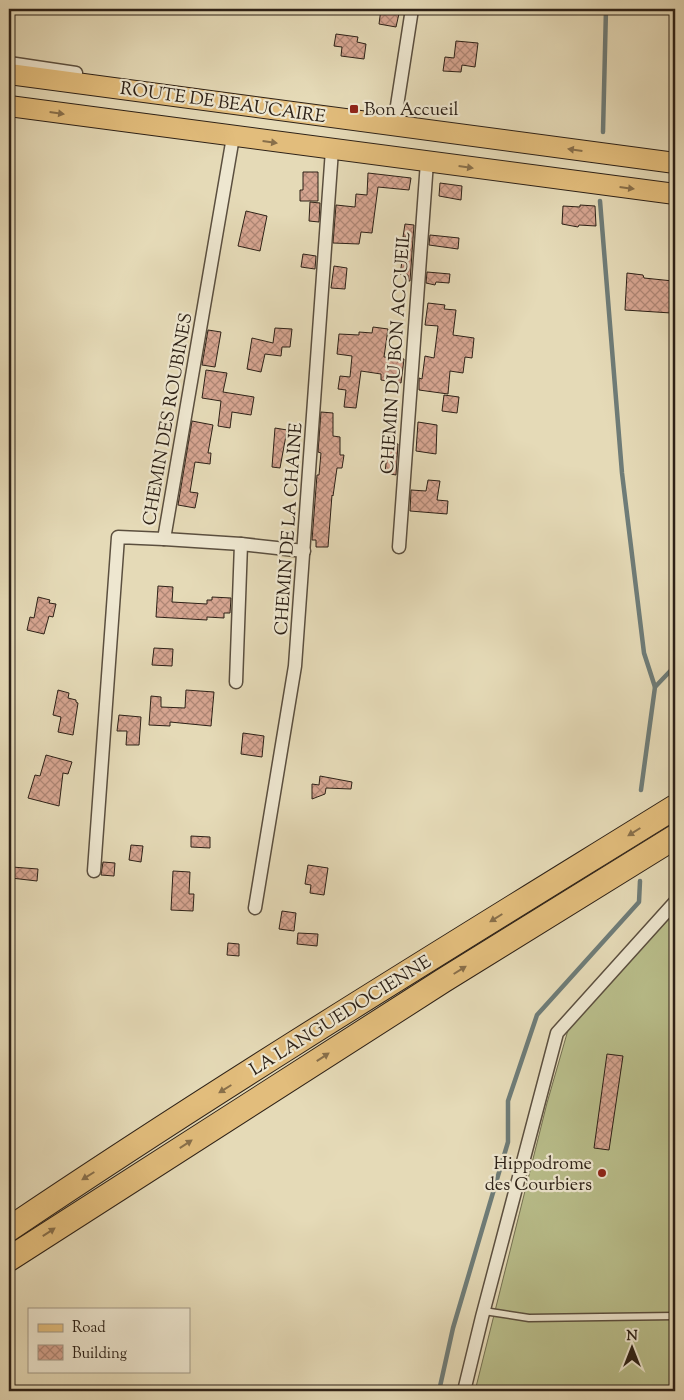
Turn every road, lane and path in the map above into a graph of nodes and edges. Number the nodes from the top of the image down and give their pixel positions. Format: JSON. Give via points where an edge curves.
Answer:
{"nodes":[{"id":1,"x":412,"y":9,"type":"edge"},
{"id":2,"x":9,"y":63,"type":"edge"},
{"id":3,"x":9,"y":74,"type":"edge"},
{"id":4,"x":178,"y":96,"type":"junction"},
{"id":5,"x":9,"y":106,"type":"edge"},
{"id":6,"x":394,"y":125,"type":"junction"},
{"id":7,"x":233,"y":137,"type":"junction"},
{"id":8,"x":332,"y":150,"type":"junction"},
{"id":9,"x":427,"y":162,"type":"junction"},
{"id":10,"x":675,"y":163,"type":"edge"},
{"id":11,"x":675,"y":194,"type":"edge"},
{"id":12,"x":164,"y":539,"type":"junction"},
{"id":13,"x":241,"y":544,"type":"junction"},
{"id":14,"x":399,"y":547,"type":"dead end"},
{"id":15,"x":304,"y":552,"type":"junction"},
{"id":16,"x":236,"y":682,"type":"dead end"},
{"id":17,"x":675,"y":806,"type":"edge"},
{"id":18,"x":675,"y":836,"type":"edge"},
{"id":19,"x":94,"y":871,"type":"dead end"},
{"id":20,"x":675,"y":902,"type":"edge"},
{"id":21,"x":255,"y":908,"type":"dead end"},
{"id":22,"x":9,"y":1229,"type":"edge"},
{"id":23,"x":9,"y":1259,"type":"edge"},
{"id":24,"x":484,"y":1311,"type":"junction"},
{"id":25,"x":675,"y":1316,"type":"edge"},
{"id":26,"x":464,"y":1391,"type":"edge"}],
"edges":[{"from":1,"to":6,"type":"street"},
{"from":2,"to":4,"type":"street","via":[[130,81]]},
{"from":3,"to":4,"type":"main road","name":"ROUTE DE BEAUCAIRE"},
{"from":4,"to":6,"type":"main road","name":"ROUTE DE BEAUCAIRE"},
{"from":5,"to":7,"type":"main road","name":"ROUTE DE BEAUCAIRE","one_way":true},
{"from":10,"to":6,"type":"main road","name":"ROUTE DE BEAUCAIRE","one_way":true},
{"from":7,"to":8,"type":"main road","name":"ROUTE DE BEAUCAIRE","one_way":true},
{"from":7,"to":12,"type":"street","name":"CHEMIN DES ROUBINES"},
{"from":8,"to":9,"type":"main road","name":"ROUTE DE BEAUCAIRE"},
{"from":8,"to":15,"type":"street","name":"CHEMIN DE LA CHAINE"},
{"from":9,"to":11,"type":"main road","name":"ROUTE DE BEAUCAIRE","one_way":true},
{"from":9,"to":14,"type":"street","name":"CHEMIN DU BON ACCUEIL"},
{"from":12,"to":13,"type":"street"},
{"from":12,"to":19,"type":"street","name":"CHEMIN DES ROUBINES","via":[[118,537]]},
{"from":13,"to":15,"type":"street"},
{"from":13,"to":16,"type":"street"},
{"from":15,"to":21,"type":"street","name":"CHEMIN DE LA CHAINE","via":[[295,666]]},
{"from":17,"to":22,"type":"highway","name":"LA LANGUEDOCIENNE","one_way":true,"via":[[87,1176]]},
{"from":23,"to":18,"type":"highway","name":"LA LANGUEDOCIENNE","one_way":true},
{"from":20,"to":24,"type":"street","via":[[557,1033]]},
{"from":24,"to":25,"type":"lane","via":[[529,1318]]},
{"from":24,"to":26,"type":"street"}]}
